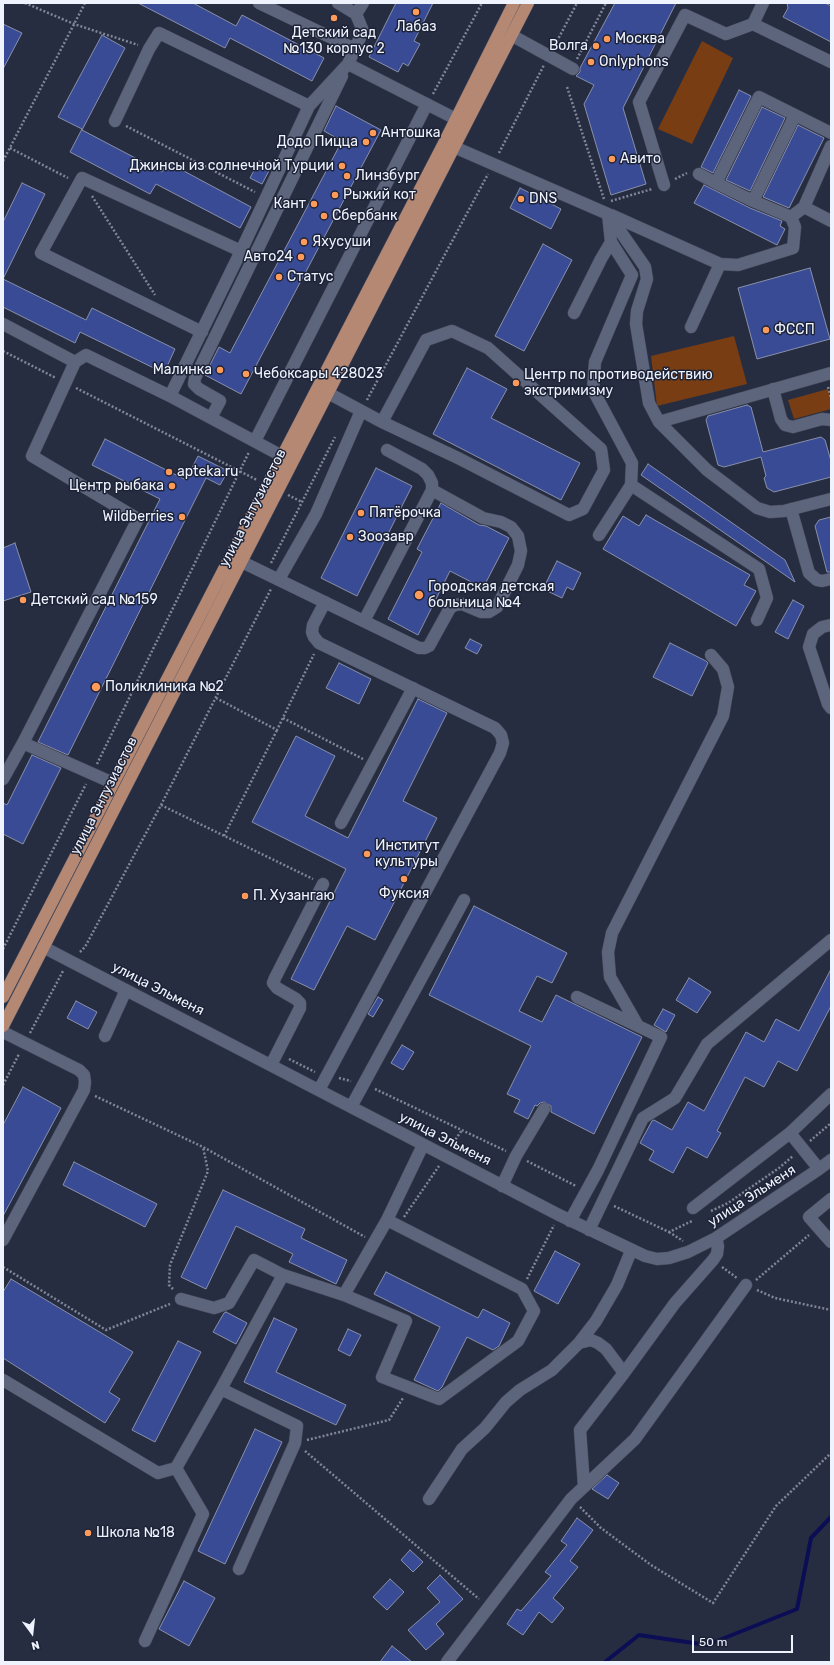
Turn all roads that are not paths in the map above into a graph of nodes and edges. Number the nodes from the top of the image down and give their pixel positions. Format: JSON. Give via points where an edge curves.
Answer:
{"nodes":[{"id":1,"x":259,"y":3,"type":"edge"},
{"id":2,"x":338,"y":3,"type":"edge"},
{"id":3,"x":363,"y":3,"type":"edge"},
{"id":4,"x":514,"y":3,"type":"edge"},
{"id":5,"x":528,"y":3,"type":"edge"},
{"id":6,"x":763,"y":3,"type":"edge"},
{"id":7,"x":356,"y":14,"type":"junction"},
{"id":8,"x":753,"y":24,"type":"junction"},
{"id":9,"x":511,"y":35,"type":"junction"},
{"id":10,"x":355,"y":49,"type":"junction"},
{"id":11,"x":831,"y":62,"type":"edge"},
{"id":12,"x":348,"y":64,"type":"junction"},
{"id":13,"x":573,"y":69,"type":"road end"},
{"id":14,"x":427,"y":104,"type":"junction"},
{"id":15,"x":309,"y":106,"type":"junction"},
{"id":16,"x":795,"y":115,"type":"junction"},
{"id":17,"x":115,"y":121,"type":"road end"},
{"id":18,"x":461,"y":122,"type":"junction"},
{"id":19,"x":831,"y":133,"type":"edge"},
{"id":20,"x":449,"y":145,"type":"junction"},
{"id":21,"x":831,"y":146,"type":"edge"},
{"id":22,"x":695,"y":173,"type":"road end"},
{"id":23,"x":716,"y":183,"type":"junction"},
{"id":24,"x":664,"y":185,"type":"road end"},
{"id":25,"x":753,"y":201,"type":"junction"},
{"id":26,"x":804,"y":207,"type":"junction"},
{"id":27,"x":608,"y":214,"type":"junction"},
{"id":28,"x":791,"y":217,"type":"junction"},
{"id":29,"x":831,"y":221,"type":"edge"},
{"id":30,"x":611,"y":242,"type":"junction"},
{"id":31,"x":241,"y":251,"type":"junction"},
{"id":32,"x":720,"y":264,"type":"junction"},
{"id":33,"x":574,"y":313,"type":"dead end"},
{"id":34,"x":3,"y":324,"type":"edge"},
{"id":35,"x":691,"y":327,"type":"dead end"},
{"id":36,"x":202,"y":332,"type":"junction"},
{"id":37,"x":75,"y":362,"type":"junction"},
{"id":38,"x":831,"y":373,"type":"edge"},
{"id":39,"x":317,"y":388,"type":"junction"},
{"id":40,"x":773,"y":389,"type":"junction"},
{"id":41,"x":328,"y":394,"type":"junction"},
{"id":42,"x":170,"y":396,"type":"junction"},
{"id":43,"x":361,"y":412,"type":"junction"},
{"id":44,"x":211,"y":418,"type":"junction"},
{"id":45,"x":831,"y":420,"type":"edge"},
{"id":46,"x":382,"y":422,"type":"junction"},
{"id":47,"x":659,"y":422,"type":"junction"},
{"id":48,"x":255,"y":441,"type":"junction"},
{"id":49,"x":387,"y":450,"type":"dead end"},
{"id":50,"x":282,"y":456,"type":"junction"},
{"id":51,"x":293,"y":462,"type":"junction"},
{"id":52,"x":631,"y":485,"type":"junction"},
{"id":53,"x":432,"y":490,"type":"junction"},
{"id":54,"x":831,"y":499,"type":"edge"},
{"id":55,"x":791,"y":509,"type":"junction"},
{"id":56,"x":599,"y":535,"type":"dead end"},
{"id":57,"x":230,"y":556,"type":"junction"},
{"id":58,"x":242,"y":562,"type":"junction"},
{"id":59,"x":279,"y":579,"type":"junction"},
{"id":60,"x":831,"y":579,"type":"edge"},
{"id":61,"x":325,"y":602,"type":"junction"},
{"id":62,"x":757,"y":620,"type":"dead end"},
{"id":63,"x":364,"y":621,"type":"junction"},
{"id":64,"x":831,"y":625,"type":"edge"},
{"id":65,"x":711,"y":655,"type":"dead end"},
{"id":66,"x":413,"y":688,"type":"junction"},
{"id":67,"x":831,"y":708,"type":"edge"},
{"id":68,"x":23,"y":743,"type":"junction"},
{"id":69,"x":3,"y":779,"type":"edge"},
{"id":70,"x":113,"y":783,"type":"junction"},
{"id":71,"x":125,"y":788,"type":"junction"},
{"id":72,"x":341,"y":823,"type":"dead end"},
{"id":73,"x":322,"y":884,"type":"road end"},
{"id":74,"x":464,"y":900,"type":"dead end"},
{"id":75,"x":831,"y":940,"type":"edge"},
{"id":76,"x":43,"y":947,"type":"junction"},
{"id":77,"x":126,"y":990,"type":"junction"},
{"id":78,"x":3,"y":997,"type":"edge"},
{"id":79,"x":577,"y":997,"type":"dead end"},
{"id":80,"x":3,"y":1026,"type":"edge"},
{"id":81,"x":638,"y":1026,"type":"junction"},
{"id":82,"x":3,"y":1032,"type":"edge"},
{"id":83,"x":105,"y":1036,"type":"dead end"},
{"id":84,"x":271,"y":1065,"type":"junction"},
{"id":85,"x":319,"y":1090,"type":"junction"},
{"id":86,"x":831,"y":1094,"type":"edge"},
{"id":87,"x":351,"y":1107,"type":"junction"},
{"id":88,"x":544,"y":1109,"type":"dead end"},
{"id":89,"x":790,"y":1134,"type":"junction"},
{"id":90,"x":423,"y":1145,"type":"junction"},
{"id":91,"x":831,"y":1160,"type":"edge"},
{"id":92,"x":819,"y":1170,"type":"junction"},
{"id":93,"x":502,"y":1186,"type":"junction"},
{"id":94,"x":831,"y":1199,"type":"edge"},
{"id":95,"x":694,"y":1214,"type":"road end"},
{"id":96,"x":570,"y":1221,"type":"junction"},
{"id":97,"x":392,"y":1223,"type":"junction"},
{"id":98,"x":589,"y":1230,"type":"junction"},
{"id":99,"x":716,"y":1238,"type":"junction"},
{"id":100,"x":3,"y":1240,"type":"edge"},
{"id":101,"x":831,"y":1242,"type":"edge"},
{"id":102,"x":631,"y":1251,"type":"junction"},
{"id":103,"x":283,"y":1274,"type":"junction"},
{"id":104,"x":746,"y":1285,"type":"road end"},
{"id":105,"x":344,"y":1295,"type":"junction"},
{"id":106,"x":182,"y":1299,"type":"road end"},
{"id":107,"x":579,"y":1343,"type":"junction"},
{"id":108,"x":624,"y":1373,"type":"junction"},
{"id":109,"x":3,"y":1380,"type":"edge"},
{"id":110,"x":221,"y":1388,"type":"junction"},
{"id":111,"x":176,"y":1468,"type":"junction"},
{"id":112,"x":584,"y":1486,"type":"junction"},
{"id":113,"x":429,"y":1499,"type":"dead end"},
{"id":114,"x":239,"y":1569,"type":"dead end"},
{"id":115,"x":145,"y":1641,"type":"dead end"},
{"id":116,"x":447,"y":1662,"type":"edge"}],
"edges":[{"from":1,"to":10,"type":"street"},
{"from":2,"to":7,"type":"street"},
{"from":3,"to":7,"type":"street"},
{"from":4,"to":18,"type":"main road","name":"улица Энтузиастов"},
{"from":5,"to":9,"type":"main road","name":"улица Энтузиастов"},
{"from":6,"to":8,"type":"street"},
{"from":7,"to":10,"type":"street","via":[[363,31]]},
{"from":8,"to":11,"type":"street"},
{"from":8,"to":24,"type":"street","via":[[726,34],[685,15],[639,102]]},
{"from":9,"to":13,"type":"street"},
{"from":9,"to":18,"type":"main road","name":"улица Энтузиастов"},
{"from":10,"to":12,"type":"street"},
{"from":12,"to":14,"type":"street"},
{"from":12,"to":15,"type":"street"},
{"from":12,"to":44,"type":"street","via":[[195,378],[194,384],[199,389],[220,401]]},
{"from":14,"to":18,"type":"street"},
{"from":14,"to":48,"type":"street"},
{"from":15,"to":17,"type":"street","via":[[159,33]]},
{"from":15,"to":31,"type":"street"},
{"from":16,"to":19,"type":"street"},
{"from":16,"to":23,"type":"street","via":[[759,97]]},
{"from":16,"to":25,"type":"street"},
{"from":18,"to":20,"type":"main road","name":"улица Энтузиастов"},
{"from":20,"to":27,"type":"street"},
{"from":20,"to":39,"type":"main road","name":"улица Энтузиастов"},
{"from":20,"to":41,"type":"main road","name":"улица Энтузиастов"},
{"from":21,"to":26,"type":"street"},
{"from":22,"to":23,"type":"street"},
{"from":23,"to":25,"type":"street"},
{"from":25,"to":28,"type":"street"},
{"from":26,"to":28,"type":"street"},
{"from":26,"to":29,"type":"street"},
{"from":27,"to":30,"type":"street"},
{"from":27,"to":32,"type":"street"},
{"from":27,"to":47,"type":"street","via":[[645,267],[647,279],[637,311],[636,324],[650,403]]},
{"from":28,"to":32,"type":"street","via":[[795,227],[793,248],[738,265]]},
{"from":30,"to":33,"type":"street"},
{"from":30,"to":52,"type":"street","via":[[632,275],[595,362],[593,390],[632,463]]},
{"from":31,"to":36,"type":"street"},
{"from":31,"to":36,"type":"street","via":[[82,178],[41,253]]},
{"from":32,"to":35,"type":"street"},
{"from":34,"to":37,"type":"street"},
{"from":36,"to":42,"type":"street"},
{"from":37,"to":42,"type":"street","via":[[86,355]]},
{"from":37,"to":68,"type":"street","via":[[32,456],[138,519]]},
{"from":38,"to":40,"type":"street"},
{"from":39,"to":41,"type":"main road"},
{"from":39,"to":50,"type":"main road","name":"улица Энтузиастов"},
{"from":40,"to":45,"type":"street","via":[[781,419],[786,425],[793,427],[822,419]]},
{"from":40,"to":47,"type":"street"},
{"from":41,"to":43,"type":"street"},
{"from":41,"to":51,"type":"main road","name":"улица Энтузиастов"},
{"from":42,"to":44,"type":"street"},
{"from":43,"to":46,"type":"street"},
{"from":43,"to":59,"type":"street","via":[[316,514]]},
{"from":44,"to":48,"type":"street"},
{"from":46,"to":46,"type":"street","via":[[569,515],[583,509],[604,470],[601,449],[488,348],[452,331],[426,340]]},
{"from":47,"to":55,"type":"street","via":[[713,475],[757,508],[770,512]]},
{"from":48,"to":50,"type":"street"},
{"from":49,"to":53,"type":"street","via":[[422,469],[432,482]]},
{"from":50,"to":51,"type":"main road"},
{"from":50,"to":57,"type":"main road","name":"улица Энтузиастов"},
{"from":51,"to":58,"type":"main road","name":"улица Энтузиастов"},
{"from":52,"to":56,"type":"street"},
{"from":52,"to":62,"type":"street","via":[[759,569],[767,598]]},
{"from":53,"to":63,"type":"street"},
{"from":53,"to":63,"type":"street","via":[[483,518],[511,527],[518,536],[521,551],[518,564],[497,607],[489,612],[481,612],[462,604],[450,608],[429,646],[424,648]]},
{"from":54,"to":55,"type":"street"},
{"from":55,"to":60,"type":"street","via":[[809,573],[817,580]]},
{"from":57,"to":58,"type":"main road"},
{"from":57,"to":70,"type":"main road","name":"улица Энтузиастов"},
{"from":58,"to":59,"type":"street"},
{"from":58,"to":71,"type":"main road","name":"улица Энтузиастов"},
{"from":59,"to":61,"type":"street"},
{"from":61,"to":63,"type":"street"},
{"from":61,"to":66,"type":"street","via":[[312,632],[319,643]]},
{"from":64,"to":67,"type":"street","via":[[813,634],[809,647]]},
{"from":65,"to":81,"type":"street","via":[[723,669],[728,687],[723,716],[612,933],[609,946],[610,977]]},
{"from":66,"to":72,"type":"street"},
{"from":66,"to":85,"type":"street","via":[[495,728],[503,743],[500,753]]},
{"from":68,"to":69,"type":"street"},
{"from":68,"to":70,"type":"street"},
{"from":70,"to":71,"type":"main road"},
{"from":70,"to":78,"type":"main road","name":"улица Энтузиастов"},
{"from":71,"to":76,"type":"main road","name":"улица Энтузиастов"},
{"from":73,"to":84,"type":"street","via":[[273,984],[296,999],[300,1003],[300,1008]]},
{"from":74,"to":87,"type":"street"},
{"from":75,"to":98,"type":"street","via":[[707,1044],[675,1098],[643,1118]]},
{"from":76,"to":77,"type":"street","name":"улица Эльменя"},
{"from":76,"to":80,"type":"main road","name":"улица Энтузиастов"},
{"from":77,"to":83,"type":"street"},
{"from":77,"to":84,"type":"street","name":"улица Эльменя"},
{"from":79,"to":81,"type":"street"},
{"from":81,"to":96,"type":"street","via":[[661,1037],[598,1170]]},
{"from":82,"to":100,"type":"street","via":[[79,1070],[85,1082],[84,1090]]},
{"from":84,"to":85,"type":"street","name":"улица Эльменя"},
{"from":85,"to":87,"type":"street","name":"улица Эльменя"},
{"from":86,"to":89,"type":"street"},
{"from":87,"to":90,"type":"street","name":"улица Эльменя"},
{"from":88,"to":93,"type":"street","via":[[516,1156]]},
{"from":89,"to":92,"type":"street"},
{"from":89,"to":95,"type":"street"},
{"from":90,"to":93,"type":"street","name":"улица Эльменя"},
{"from":90,"to":97,"type":"street"},
{"from":91,"to":92,"type":"street","name":"улица Эльменя"},
{"from":92,"to":99,"type":"street","name":"улица Эльменя"},
{"from":93,"to":96,"type":"street","name":"улица Эльменя"},
{"from":94,"to":101,"type":"street","via":[[809,1217]]},
{"from":96,"to":98,"type":"street","name":"улица Эльменя"},
{"from":97,"to":105,"type":"street","via":[[374,1242]]},
{"from":97,"to":105,"type":"street","via":[[522,1289],[534,1311],[518,1341],[439,1399],[382,1377],[406,1321]]},
{"from":98,"to":102,"type":"street","name":"улица Эльменя"},
{"from":99,"to":102,"type":"street","name":"улица Эльменя","via":[[669,1258],[651,1258]]},
{"from":99,"to":108,"type":"street","via":[[717,1254],[713,1260],[675,1303]]},
{"from":102,"to":107,"type":"street","via":[[617,1285],[596,1321]]},
{"from":103,"to":105,"type":"street"},
{"from":103,"to":106,"type":"street","via":[[254,1260],[229,1303],[214,1308]]},
{"from":103,"to":110,"type":"street"},
{"from":104,"to":112,"type":"street","via":[[635,1439]]},
{"from":107,"to":108,"type":"street","via":[[591,1340],[598,1343],[606,1349]]},
{"from":107,"to":113,"type":"street","via":[[552,1370],[506,1402],[485,1428],[462,1449]]},
{"from":108,"to":112,"type":"street","via":[[580,1430]]},
{"from":109,"to":111,"type":"street","via":[[158,1473]]},
{"from":110,"to":111,"type":"street"},
{"from":110,"to":114,"type":"street","via":[[296,1426],[295,1443]]},
{"from":111,"to":115,"type":"street","via":[[203,1514]]},
{"from":112,"to":116,"type":"street","via":[[570,1499]]}]}
